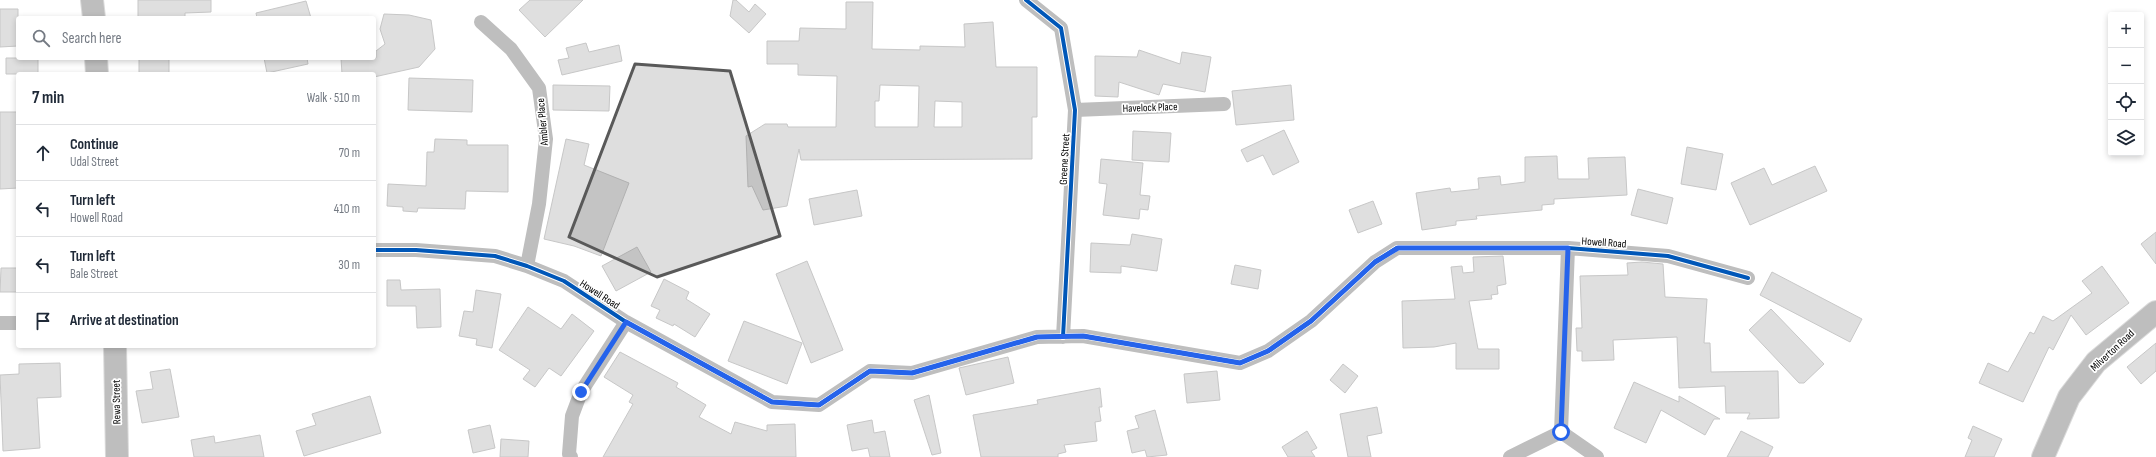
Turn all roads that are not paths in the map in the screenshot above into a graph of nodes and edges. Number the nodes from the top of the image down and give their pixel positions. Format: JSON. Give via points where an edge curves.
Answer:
{"nodes":[{"id":1,"x":92,"y":0,"type":"edge"},
{"id":2,"x":1026,"y":0,"type":"edge"},
{"id":3,"x":94,"y":16,"type":"edge"},
{"id":4,"x":482,"y":22,"type":"dead end"},
{"id":5,"x":96,"y":60,"type":"edge"},
{"id":6,"x":97,"y":72,"type":"edge"},
{"id":7,"x":1224,"y":104,"type":"dead end"},
{"id":8,"x":1076,"y":110,"type":"junction"},
{"id":9,"x":1568,"y":248,"type":"junction"},
{"id":10,"x":376,"y":250,"type":"edge"},
{"id":11,"x":527,"y":266,"type":"junction"},
{"id":12,"x":1748,"y":278,"type":"dead end"},
{"id":13,"x":2156,"y":312,"type":"edge"},
{"id":14,"x":16,"y":322,"type":"edge"},
{"id":15,"x":626,"y":322,"type":"junction"},
{"id":16,"x":0,"y":323,"type":"edge"},
{"id":17,"x":1063,"y":337,"type":"junction"},
{"id":18,"x":115,"y":348,"type":"edge"},
{"id":19,"x":1561,"y":432,"type":"junction"},
{"id":20,"x":117,"y":457,"type":"edge"},
{"id":21,"x":571,"y":457,"type":"edge"},
{"id":22,"x":1510,"y":457,"type":"edge"},
{"id":23,"x":1597,"y":457,"type":"edge"},
{"id":24,"x":2043,"y":457,"type":"edge"}],
"edges":[{"from":1,"to":3,"type":"main road"},
{"from":2,"to":8,"type":"street","name":"Greene Street","via":[[1061,28]]},
{"from":4,"to":11,"type":"street","name":"Ambler Place","via":[[512,49],[539,88],[546,139],[539,204]]},
{"from":5,"to":6,"type":"main road"},
{"from":7,"to":8,"type":"street","name":"Havelock Place"},
{"from":8,"to":17,"type":"street","name":"Greene Street"},
{"from":9,"to":12,"type":"street","name":"Howell Road","via":[[1668,256]]},
{"from":9,"to":17,"type":"street","name":"Howell Road","via":[[1398,248],[1375,262],[1311,321],[1268,351],[1240,363],[1083,336]]},
{"from":9,"to":19,"type":"street"},
{"from":10,"to":11,"type":"street","name":"Howell Road","via":[[416,250],[495,256]]},
{"from":11,"to":15,"type":"street","name":"Howell Road","via":[[564,281]]},
{"from":13,"to":24,"type":"main road","name":"Milverton Road","via":[[2096,362],[2069,397]]},
{"from":14,"to":16,"type":"street"},
{"from":15,"to":17,"type":"street","name":"Howell Road","via":[[772,402],[819,405],[870,371],[912,373],[1037,337]]},
{"from":15,"to":21,"type":"street","via":[[581,392],[572,416],[569,454]]},
{"from":18,"to":20,"type":"main road","name":"Rewa Street"},
{"from":19,"to":22,"type":"street"},
{"from":19,"to":23,"type":"street"}]}
